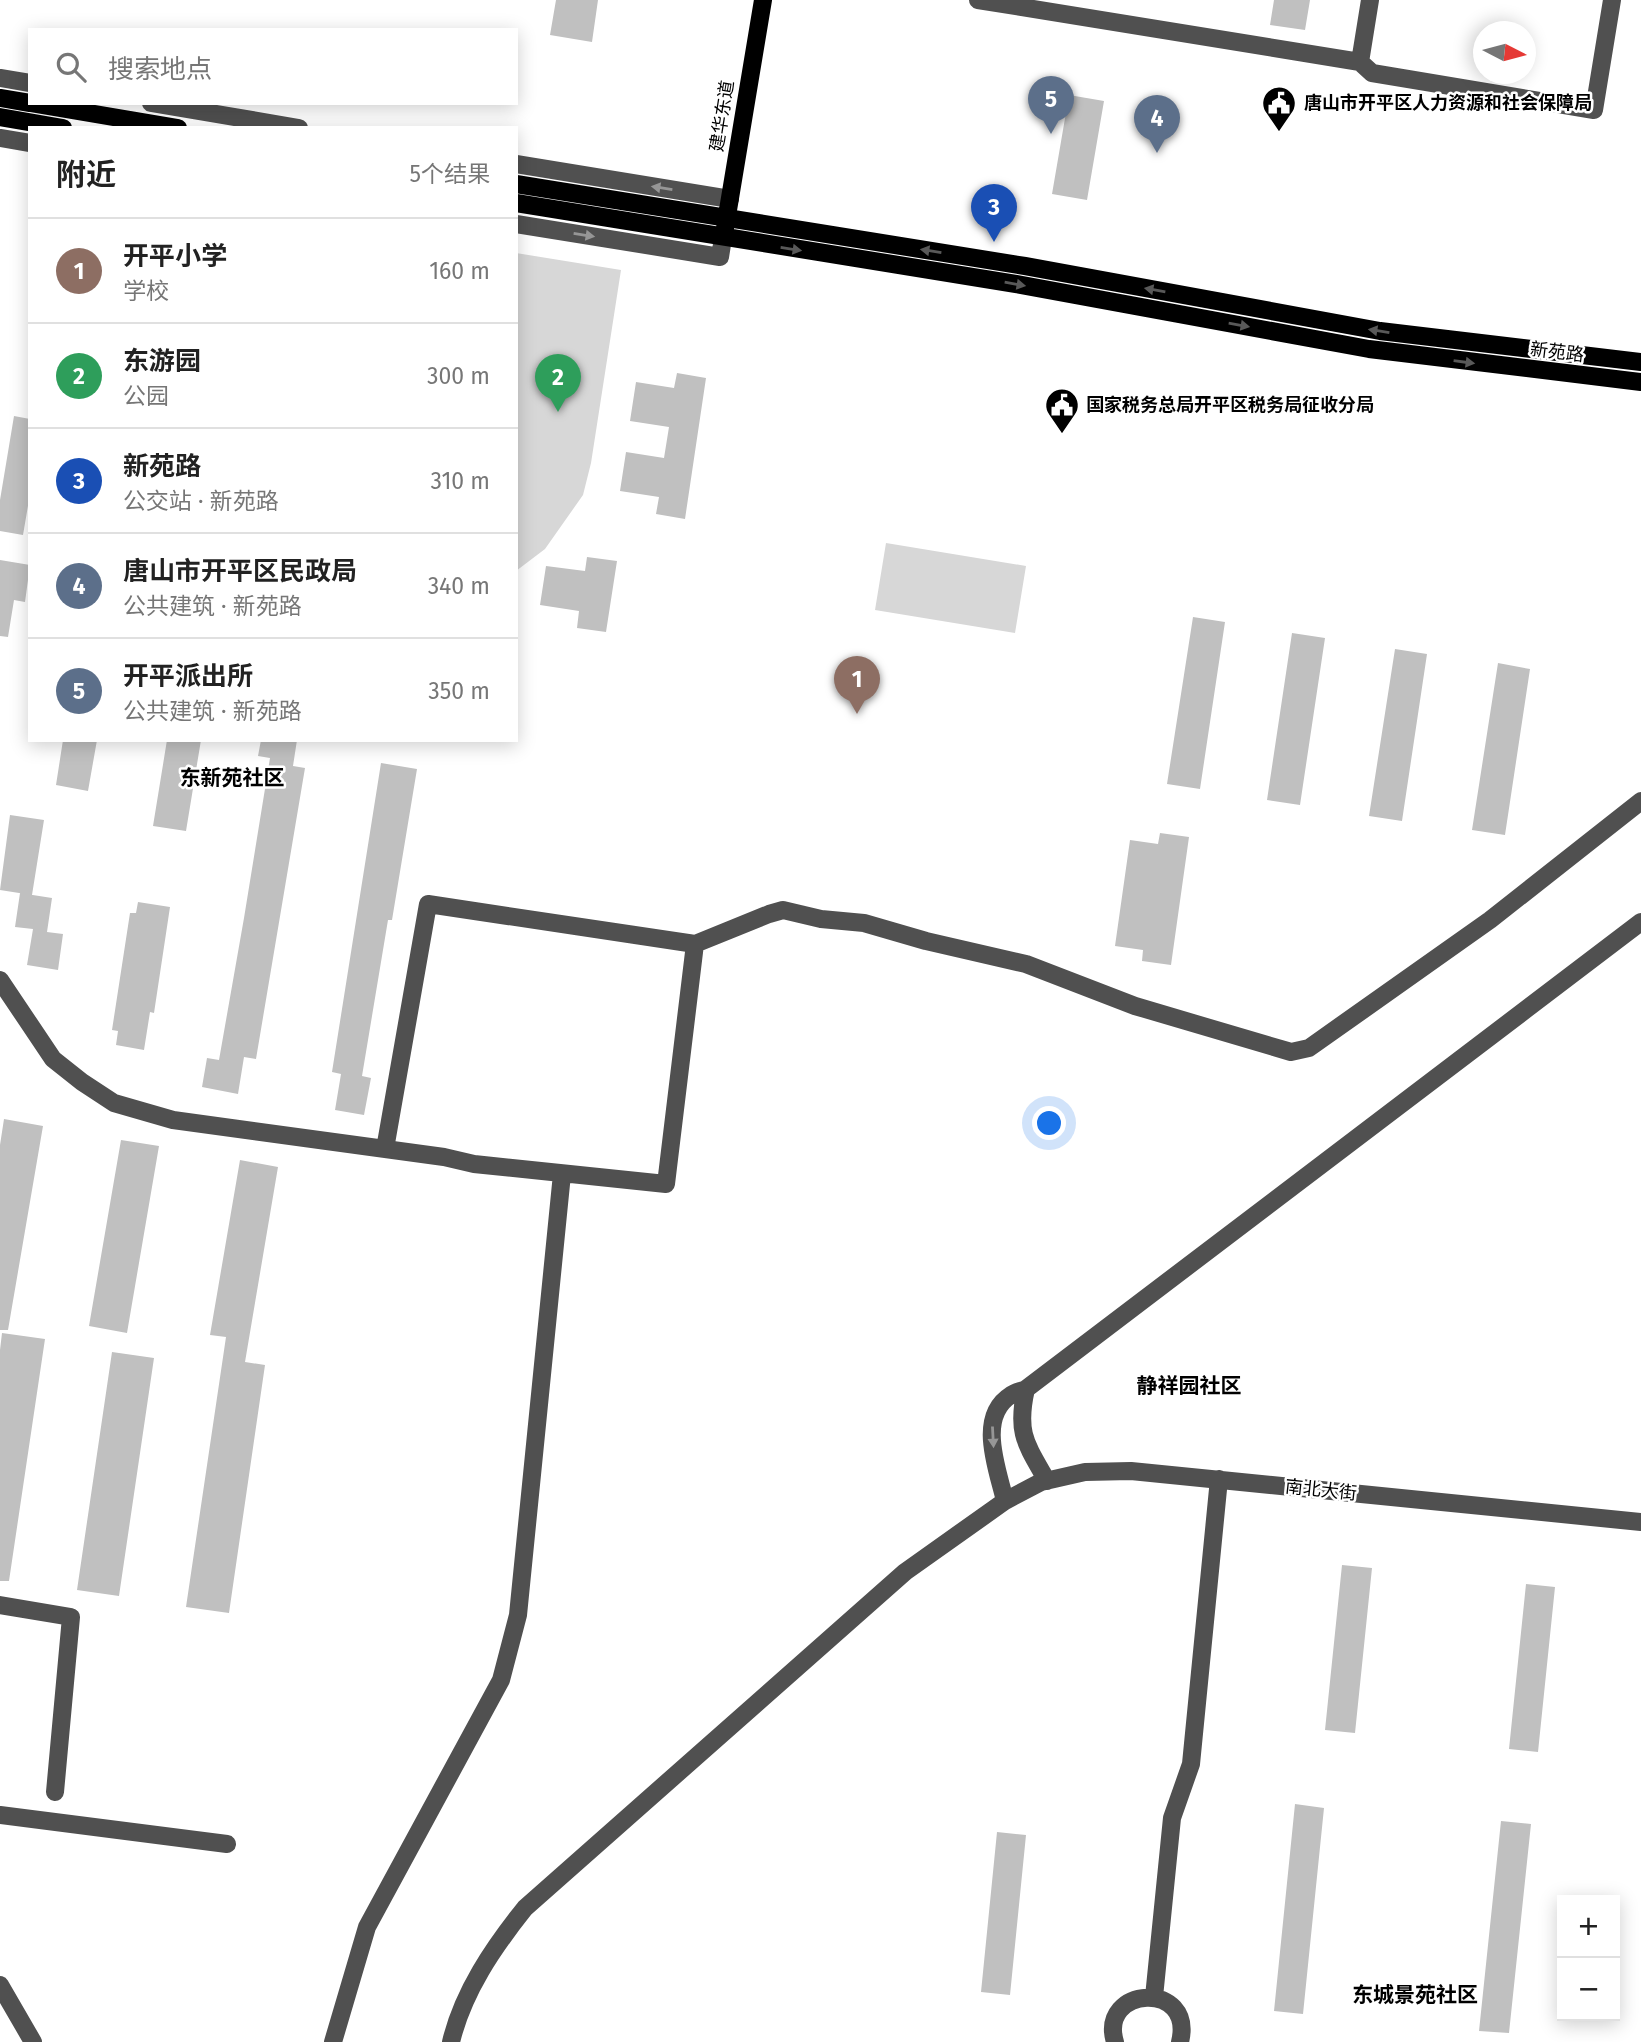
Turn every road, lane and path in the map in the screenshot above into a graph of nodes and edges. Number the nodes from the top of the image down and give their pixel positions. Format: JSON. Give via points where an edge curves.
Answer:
{"nodes":[{"id":1,"x":763,"y":0,"type":"edge"},
{"id":2,"x":978,"y":0,"type":"edge"},
{"id":3,"x":1370,"y":0,"type":"edge"},
{"id":4,"x":1612,"y":0,"type":"edge"},
{"id":5,"x":1360,"y":62,"type":"junction"},
{"id":6,"x":0,"y":78,"type":"edge"},
{"id":7,"x":28,"y":83,"type":"edge"},
{"id":8,"x":0,"y":98,"type":"edge"},
{"id":9,"x":28,"y":103,"type":"edge"},
{"id":10,"x":42,"y":105,"type":"edge"},
{"id":11,"x":163,"y":105,"type":"edge"},
{"id":12,"x":0,"y":117,"type":"edge"},
{"id":13,"x":52,"y":126,"type":"edge"},
{"id":14,"x":166,"y":126,"type":"edge"},
{"id":15,"x":287,"y":126,"type":"edge"},
{"id":16,"x":0,"y":138,"type":"edge"},
{"id":17,"x":28,"y":143,"type":"edge"},
{"id":18,"x":518,"y":164,"type":"edge"},
{"id":19,"x":518,"y":184,"type":"edge"},
{"id":20,"x":730,"y":199,"type":"junction"},
{"id":21,"x":518,"y":203,"type":"edge"},
{"id":22,"x":727,"y":219,"type":"junction"},
{"id":23,"x":518,"y":223,"type":"edge"},
{"id":24,"x":723,"y":238,"type":"junction"},
{"id":25,"x":1641,"y":362,"type":"edge"},
{"id":26,"x":1641,"y":382,"type":"edge"},
{"id":27,"x":1641,"y":801,"type":"edge"},
{"id":28,"x":1641,"y":922,"type":"edge"},
{"id":29,"x":695,"y":944,"type":"junction"},
{"id":30,"x":0,"y":980,"type":"edge"},
{"id":31,"x":384,"y":1149,"type":"junction"},
{"id":32,"x":562,"y":1174,"type":"junction"},
{"id":33,"x":1026,"y":1389,"type":"junction"},
{"id":34,"x":1219,"y":1479,"type":"junction"},
{"id":35,"x":1047,"y":1481,"type":"junction"},
{"id":36,"x":1005,"y":1501,"type":"junction"},
{"id":37,"x":1641,"y":1522,"type":"edge"},
{"id":38,"x":0,"y":1605,"type":"edge"},
{"id":39,"x":55,"y":1792,"type":"dead end"},
{"id":40,"x":0,"y":1815,"type":"edge"},
{"id":41,"x":227,"y":1844,"type":"dead end"},
{"id":42,"x":0,"y":1985,"type":"edge"},
{"id":43,"x":1154,"y":1997,"type":"junction"},
{"id":44,"x":33,"y":2042,"type":"edge"},
{"id":45,"x":334,"y":2042,"type":"edge"},
{"id":46,"x":450,"y":2042,"type":"edge"},
{"id":47,"x":1115,"y":2042,"type":"edge"},
{"id":48,"x":1180,"y":2042,"type":"edge"}],
"edges":[{"from":1,"to":20,"type":"main road","name":"建华东道"},
{"from":2,"to":5,"type":"street"},
{"from":3,"to":5,"type":"street"},
{"from":4,"to":5,"type":"street","via":[[1594,110],[1373,74]]},
{"from":6,"to":7,"type":"street"},
{"from":8,"to":9,"type":"main road"},
{"from":10,"to":14,"type":"main road"},
{"from":11,"to":15,"type":"street"},
{"from":12,"to":13,"type":"main road"},
{"from":16,"to":17,"type":"street"},
{"from":20,"to":18,"type":"street","one_way":true},
{"from":19,"to":22,"type":"main road","name":"新苑路"},
{"from":20,"to":22,"type":"main road","name":"建华东道"},
{"from":21,"to":24,"type":"main road","name":"新苑路"},
{"from":22,"to":24,"type":"main road","name":"建华东道"},
{"from":25,"to":22,"type":"main road","name":"新苑路","one_way":true,"via":[[1380,331],[1025,266]]},
{"from":23,"to":24,"type":"street","one_way":true,"via":[[720,257]]},
{"from":24,"to":26,"type":"main road","name":"新苑路","one_way":true,"via":[[1016,284],[1368,349]]},
{"from":27,"to":29,"type":"street","via":[[1490,920],[1309,1048],[1291,1052],[1135,1006],[1026,964],[864,923],[783,910]]},
{"from":28,"to":33,"type":"street"},
{"from":29,"to":31,"type":"street","via":[[428,904]]},
{"from":29,"to":32,"type":"street","via":[[666,1184]]},
{"from":30,"to":31,"type":"street","via":[[53,1059],[114,1103],[173,1120]]},
{"from":31,"to":32,"type":"street"},
{"from":32,"to":45,"type":"street","via":[[518,1615],[510,1653],[501,1679],[367,1927]]},
{"from":33,"to":35,"type":"street","via":[[1022,1432]]},
{"from":33,"to":36,"type":"street","one_way":true,"via":[[1009,1396],[996,1413],[991,1430]]},
{"from":34,"to":35,"type":"street","name":"南北大街","via":[[1131,1471],[1085,1472]]},
{"from":34,"to":37,"type":"street","name":"南北大街"},
{"from":34,"to":43,"type":"street","via":[[1191,1764],[1172,1818]]},
{"from":35,"to":36,"type":"street","name":"南北大街"},
{"from":36,"to":46,"type":"street","name":"南北大街","via":[[905,1572],[525,1908],[498,1941],[471,1988]]},
{"from":38,"to":39,"type":"street","via":[[71,1617]]},
{"from":40,"to":41,"type":"street"},
{"from":42,"to":44,"type":"street"},
{"from":43,"to":47,"type":"street","via":[[1123,2007],[1113,2027]]},
{"from":43,"to":48,"type":"street","via":[[1180,2017]]}]}
